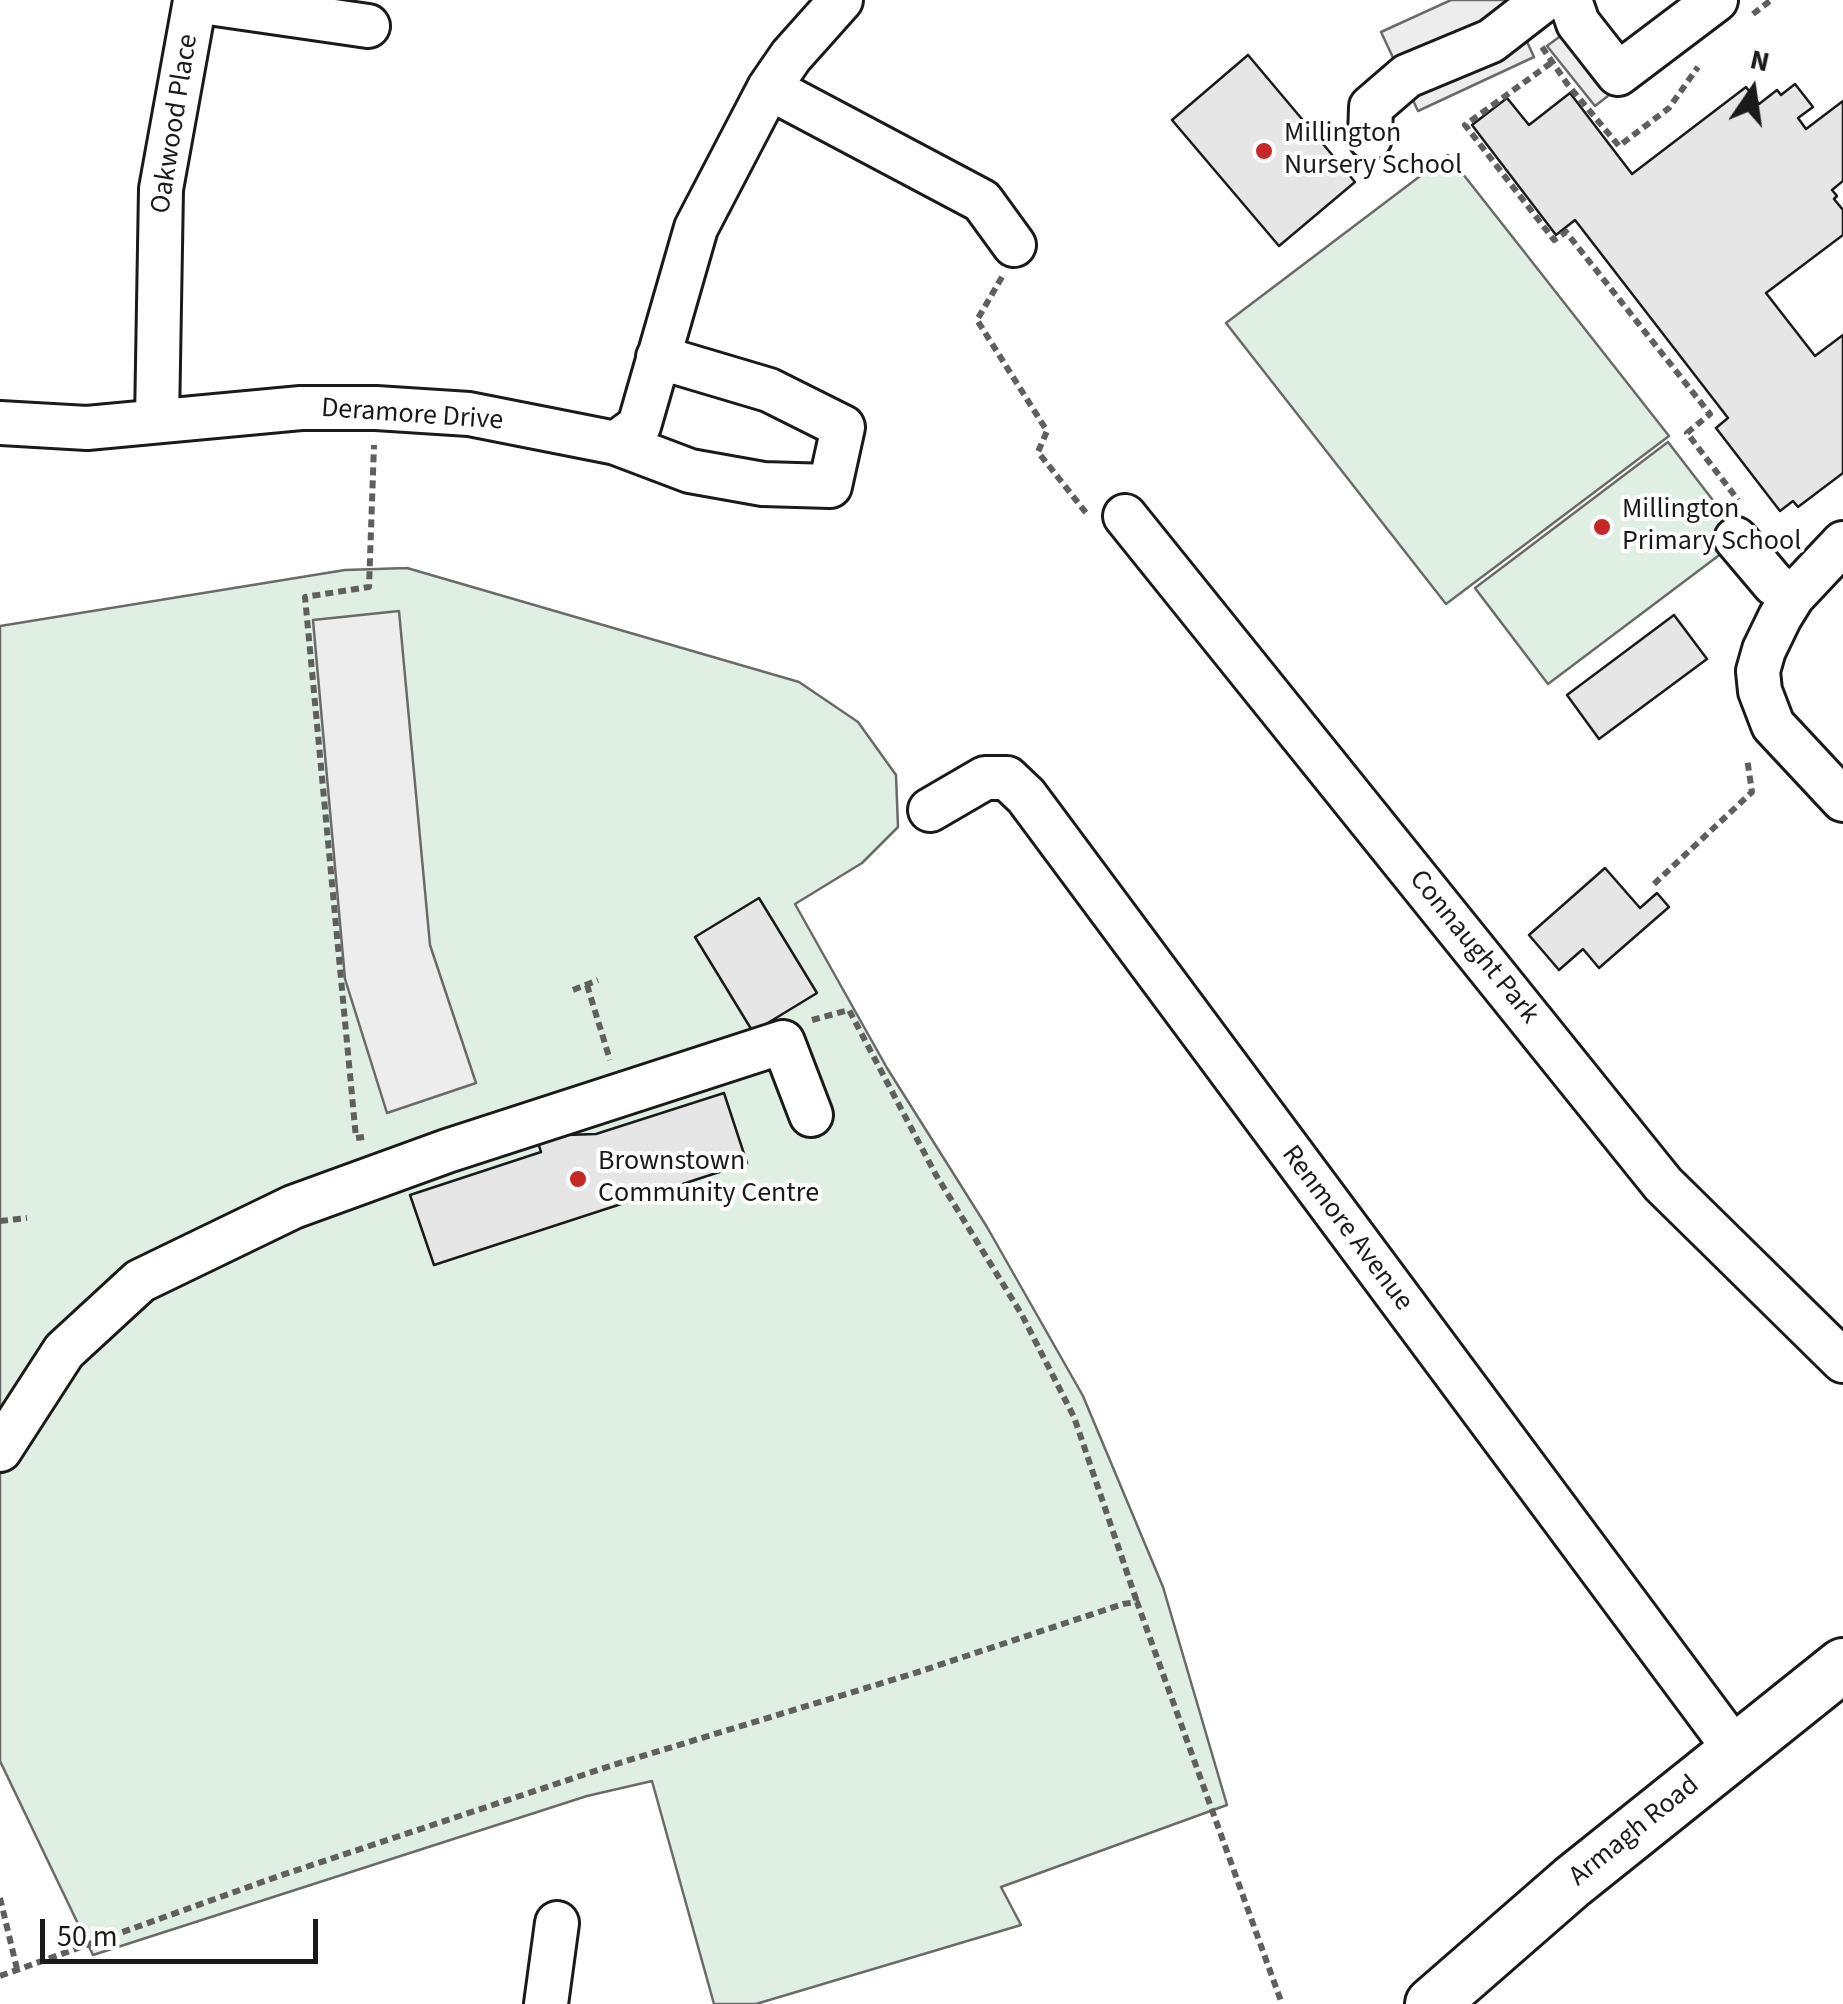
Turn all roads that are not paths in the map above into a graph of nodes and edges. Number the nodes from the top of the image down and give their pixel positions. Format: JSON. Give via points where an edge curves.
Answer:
{"nodes":[{"id":1,"x":841,"y":0,"type":"edge"},
{"id":2,"x":1544,"y":0,"type":"edge"},
{"id":3,"x":1570,"y":0,"type":"edge"},
{"id":4,"x":1716,"y":0,"type":"edge"},
{"id":5,"x":368,"y":26,"type":"dead end"},
{"id":6,"x":769,"y":88,"type":"junction"},
{"id":7,"x":1370,"y":138,"type":"dead end"},
{"id":8,"x":1012,"y":255,"type":"road end"},
{"id":9,"x":658,"y":357,"type":"junction"},
{"id":10,"x":157,"y":421,"type":"junction"},
{"id":11,"x":0,"y":423,"type":"edge"},
{"id":12,"x":616,"y":443,"type":"junction"},
{"id":13,"x":1125,"y":516,"type":"road end"},
{"id":14,"x":1739,"y":522,"type":"road end"},
{"id":15,"x":1843,"y":543,"type":"edge"},
{"id":16,"x":1793,"y":596,"type":"junction"},
{"id":17,"x":1843,"y":800,"type":"edge"},
{"id":18,"x":930,"y":810,"type":"dead end"},
{"id":19,"x":811,"y":1115,"type":"dead end"},
{"id":20,"x":1843,"y":1361,"type":"edge"},
{"id":21,"x":0,"y":1450,"type":"edge"},
{"id":22,"x":1843,"y":1665,"type":"edge"},
{"id":23,"x":1736,"y":1750,"type":"junction"},
{"id":24,"x":557,"y":1923,"type":"dead end"},
{"id":25,"x":546,"y":2004,"type":"edge"},
{"id":26,"x":1432,"y":2004,"type":"edge"}],
"edges":[{"from":1,"to":6,"type":"street"},
{"from":2,"to":7,"type":"street","via":[[1491,40],[1407,76],[1372,107]]},
{"from":3,"to":4,"type":"street","via":[[1578,22],[1618,74]]},
{"from":5,"to":10,"type":"street","name":"Oakwood Place","via":[[195,1],[161,189]]},
{"from":6,"to":8,"type":"street","via":[[982,201]]},
{"from":6,"to":9,"type":"street","via":[[696,228]]},
{"from":9,"to":12,"type":"street","via":[[639,426]]},
{"from":9,"to":12,"type":"street","name":"Deramore Drive","via":[[769,390],[844,427],[830,486],[763,484],[690,470]]},
{"from":10,"to":11,"type":"street","name":"Deramore Drive","via":[[87,428]]},
{"from":10,"to":12,"type":"street","name":"Deramore Drive","via":[[376,408],[470,414]]},
{"from":13,"to":20,"type":"street","name":"Connaught Park","via":[[1664,1184]]},
{"from":14,"to":16,"type":"street","via":[[1774,584]]},
{"from":15,"to":16,"type":"street"},
{"from":16,"to":17,"type":"street","via":[[1758,671],[1773,725],[1766,746]]},
{"from":18,"to":23,"type":"street","name":"Renmore Avenue","via":[[985,778],[1007,778],[1026,796]]},
{"from":19,"to":21,"type":"street","via":[[783,1042],[293,1207],[140,1281],[64,1351]]},
{"from":22,"to":23,"type":"main road","name":"Armagh Road"},
{"from":23,"to":26,"type":"main road","name":"Armagh Road"},
{"from":24,"to":25,"type":"street"}]}
